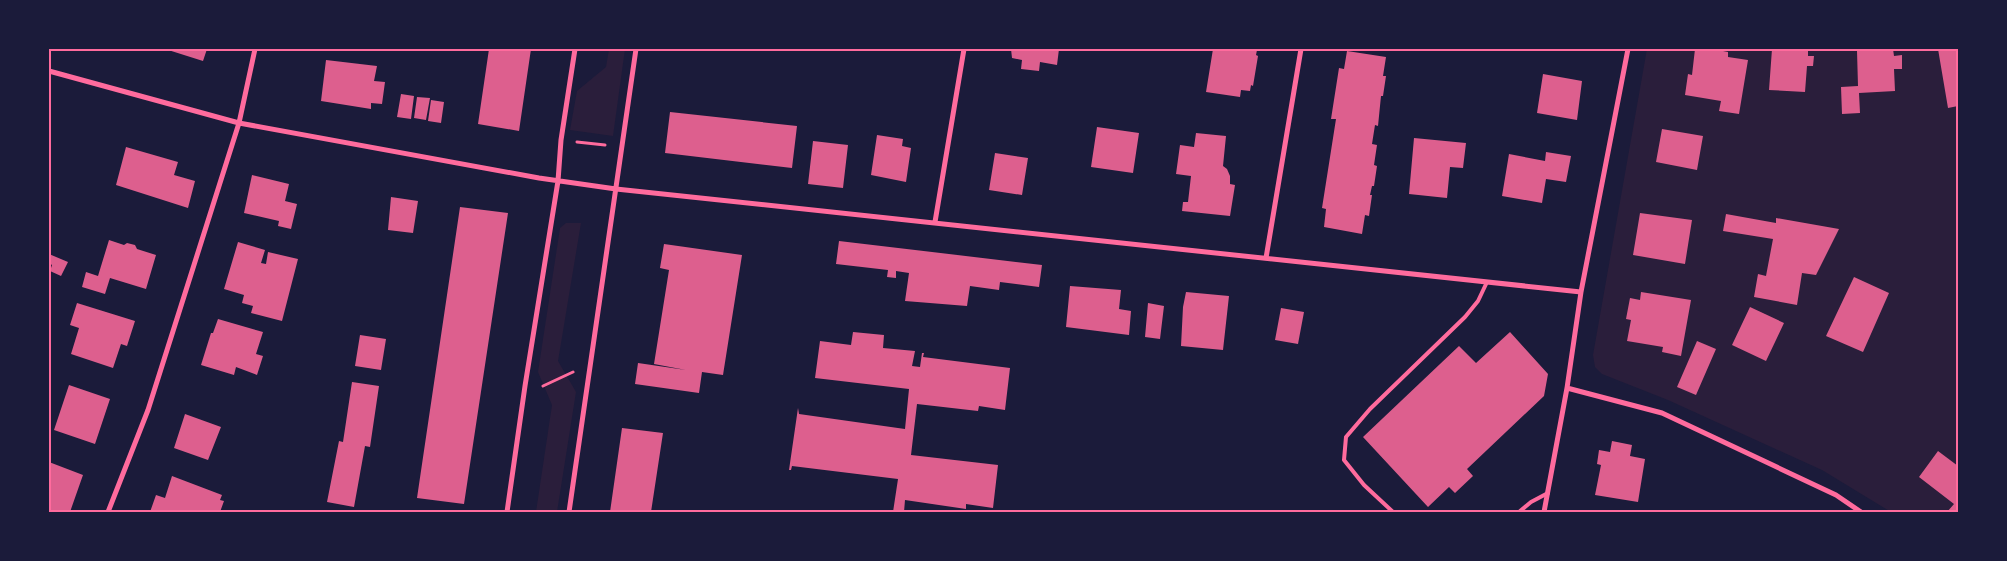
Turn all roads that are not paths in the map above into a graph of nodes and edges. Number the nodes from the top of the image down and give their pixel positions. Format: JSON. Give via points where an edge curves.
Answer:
{"nodes":[{"id":1,"x":255,"y":49,"type":"edge"},
{"id":2,"x":574,"y":49,"type":"edge"},
{"id":3,"x":636,"y":49,"type":"edge"},
{"id":4,"x":964,"y":49,"type":"edge"},
{"id":5,"x":1301,"y":49,"type":"edge"},
{"id":6,"x":1628,"y":49,"type":"edge"},
{"id":7,"x":49,"y":71,"type":"edge"},
{"id":8,"x":240,"y":123,"type":"junction"},
{"id":9,"x":558,"y":181,"type":"junction"},
{"id":10,"x":616,"y":189,"type":"junction"},
{"id":11,"x":935,"y":222,"type":"junction"},
{"id":12,"x":1266,"y":258,"type":"junction"},
{"id":13,"x":1487,"y":282,"type":"junction"},
{"id":14,"x":1581,"y":292,"type":"junction"},
{"id":15,"x":1567,"y":388,"type":"junction"},
{"id":16,"x":1548,"y":493,"type":"junction"},
{"id":17,"x":108,"y":512,"type":"edge"},
{"id":18,"x":507,"y":512,"type":"edge"},
{"id":19,"x":569,"y":512,"type":"edge"},
{"id":20,"x":1393,"y":512,"type":"edge"},
{"id":21,"x":1518,"y":512,"type":"edge"},
{"id":22,"x":1544,"y":512,"type":"edge"},
{"id":23,"x":1861,"y":512,"type":"edge"}],
"edges":[{"from":1,"to":8,"type":"street"},
{"from":2,"to":9,"type":"street"},
{"from":3,"to":10,"type":"street"},
{"from":4,"to":11,"type":"street"},
{"from":5,"to":12,"type":"street"},
{"from":6,"to":14,"type":"street"},
{"from":7,"to":8,"type":"street"},
{"from":8,"to":9,"type":"street"},
{"from":8,"to":17,"type":"street","via":[[148,410]]},
{"from":9,"to":10,"type":"street"},
{"from":9,"to":18,"type":"street"},
{"from":10,"to":11,"type":"street"},
{"from":10,"to":19,"type":"street"},
{"from":11,"to":12,"type":"street"},
{"from":12,"to":13,"type":"street"},
{"from":13,"to":14,"type":"street"},
{"from":13,"to":20,"type":"lane","via":[[1465,317],[1370,409],[1346,437],[1344,460],[1364,485]]},
{"from":14,"to":15,"type":"street"},
{"from":15,"to":16,"type":"street"},
{"from":15,"to":23,"type":"street","via":[[1662,413],[1836,495]]},
{"from":16,"to":21,"type":"lane"},
{"from":16,"to":22,"type":"street"}]}
